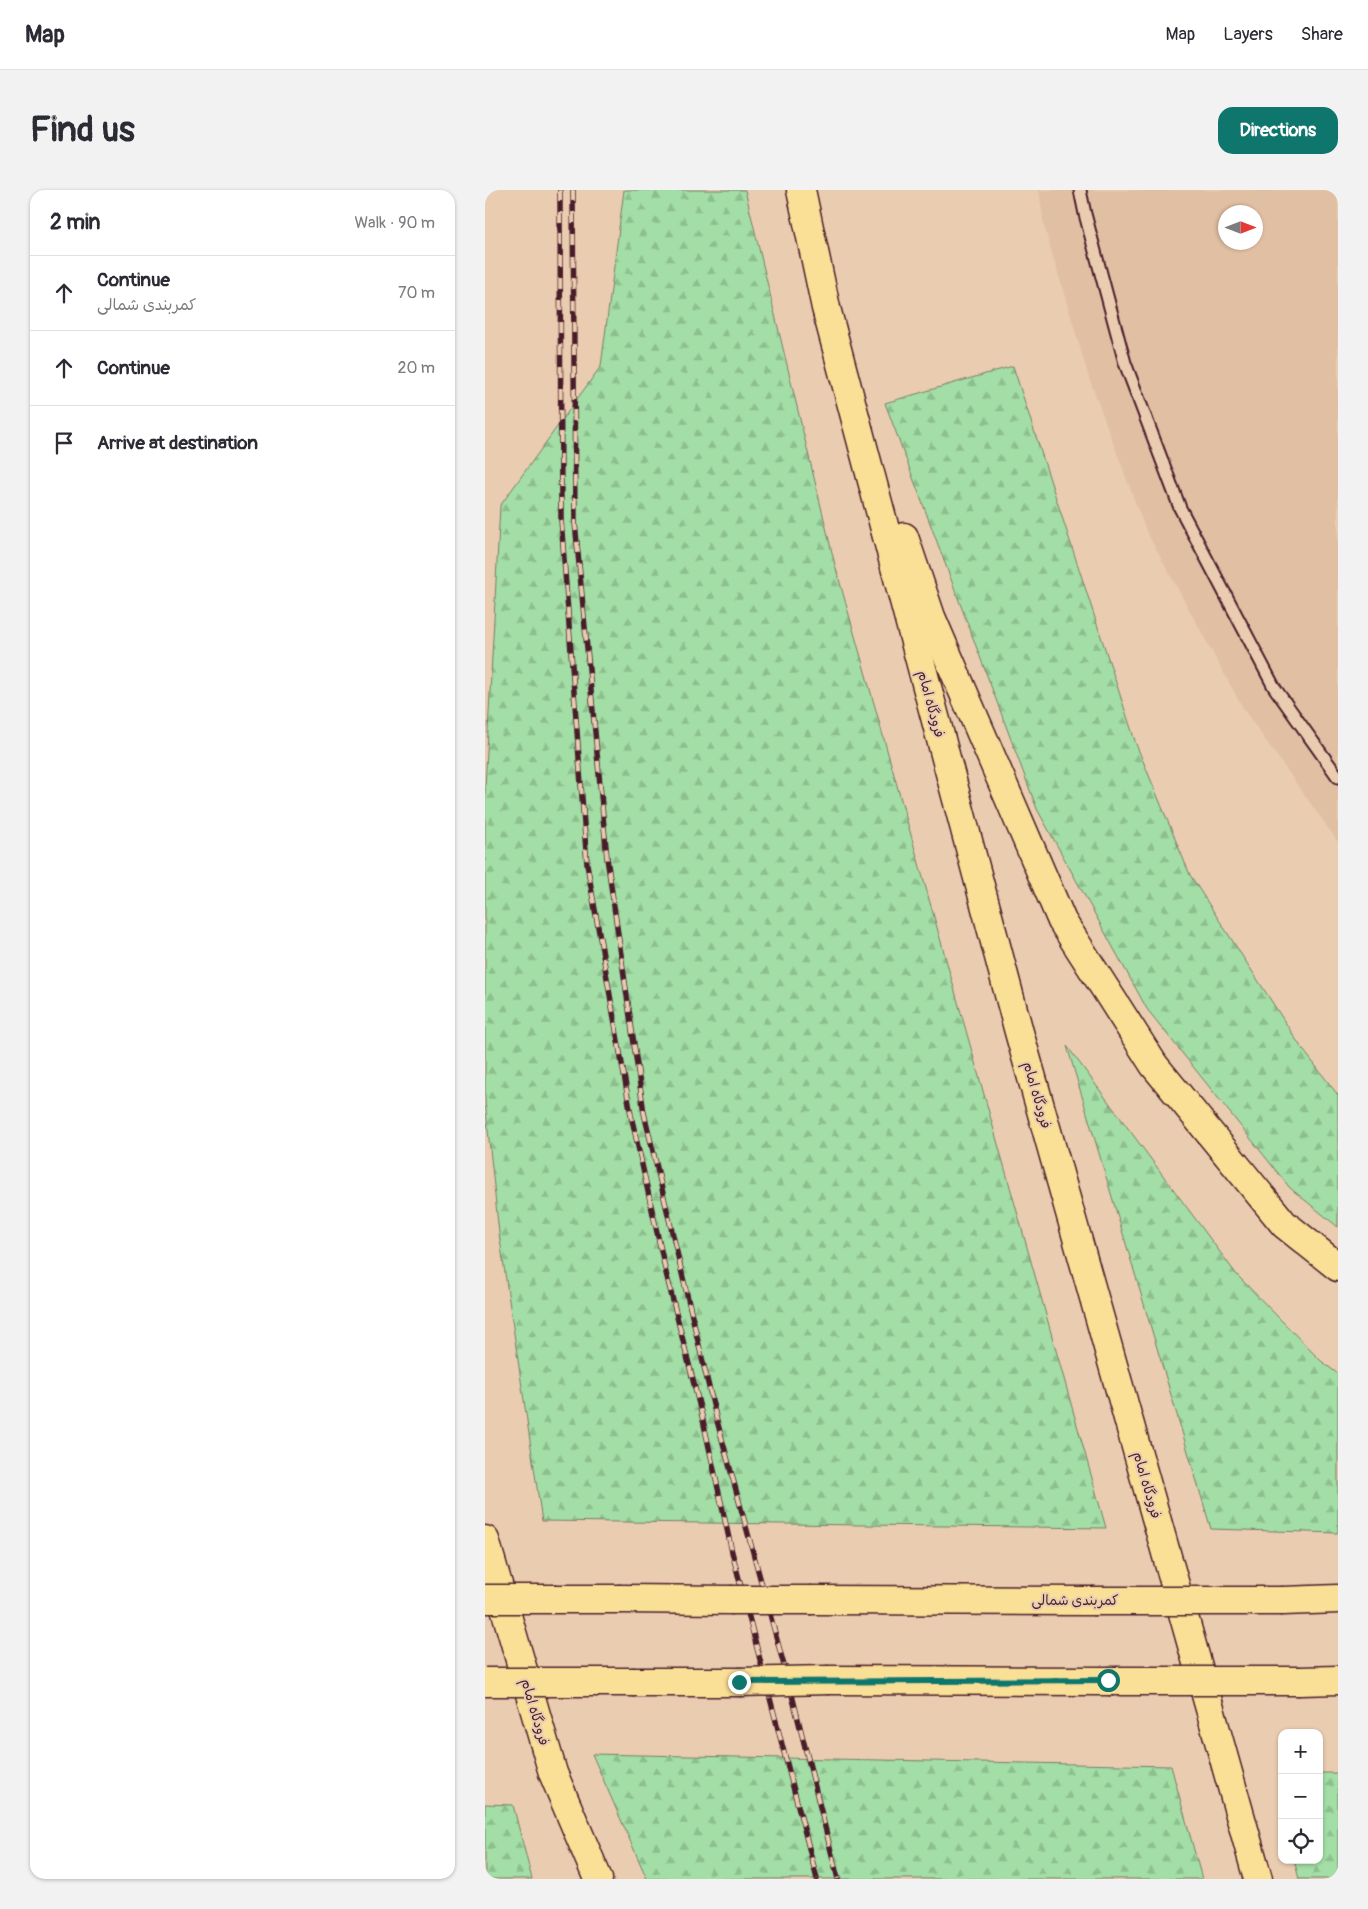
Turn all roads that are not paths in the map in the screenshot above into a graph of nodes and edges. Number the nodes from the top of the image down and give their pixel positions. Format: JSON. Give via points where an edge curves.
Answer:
{"nodes":[{"id":1,"x":801,"y":190,"type":"edge"},
{"id":2,"x":820,"y":190,"type":"edge"},
{"id":3,"x":1080,"y":190,"type":"edge"},
{"id":4,"x":825,"y":308,"type":"junction"},
{"id":5,"x":1338,"y":776,"type":"edge"},
{"id":6,"x":1338,"y":1268,"type":"edge"},
{"id":7,"x":485,"y":1540,"type":"edge"},
{"id":8,"x":485,"y":1599,"type":"edge"},
{"id":9,"x":1338,"y":1599,"type":"edge"},
{"id":10,"x":1338,"y":1680,"type":"edge"},
{"id":11,"x":485,"y":1682,"type":"edge"},
{"id":12,"x":553,"y":1773,"type":"junction"},
{"id":13,"x":587,"y":1879,"type":"edge"},
{"id":14,"x":598,"y":1879,"type":"edge"},
{"id":15,"x":1258,"y":1879,"type":"edge"}],
"edges":[{"from":1,"to":4,"type":"main road"},
{"from":2,"to":4,"type":"main road"},
{"from":3,"to":5,"type":"lane","via":[[1125,363],[1180,508],[1274,687]]},
{"from":4,"to":6,"type":"main road","via":[[931,617],[1062,921],[1154,1065],[1283,1224]]},
{"from":4,"to":15,"type":"main road","name":"فرودگاه امام","via":[[1022,1042]]},
{"from":7,"to":12,"type":"main road","name":"فرودگاه امام"},
{"from":8,"to":9,"type":"main road","name":"کمربندی شمالی","bridge":true},
{"from":10,"to":11,"type":"main road","bridge":true},
{"from":12,"to":13,"type":"main road"},
{"from":12,"to":14,"type":"main road","name":"فرودگاه امام"}]}
